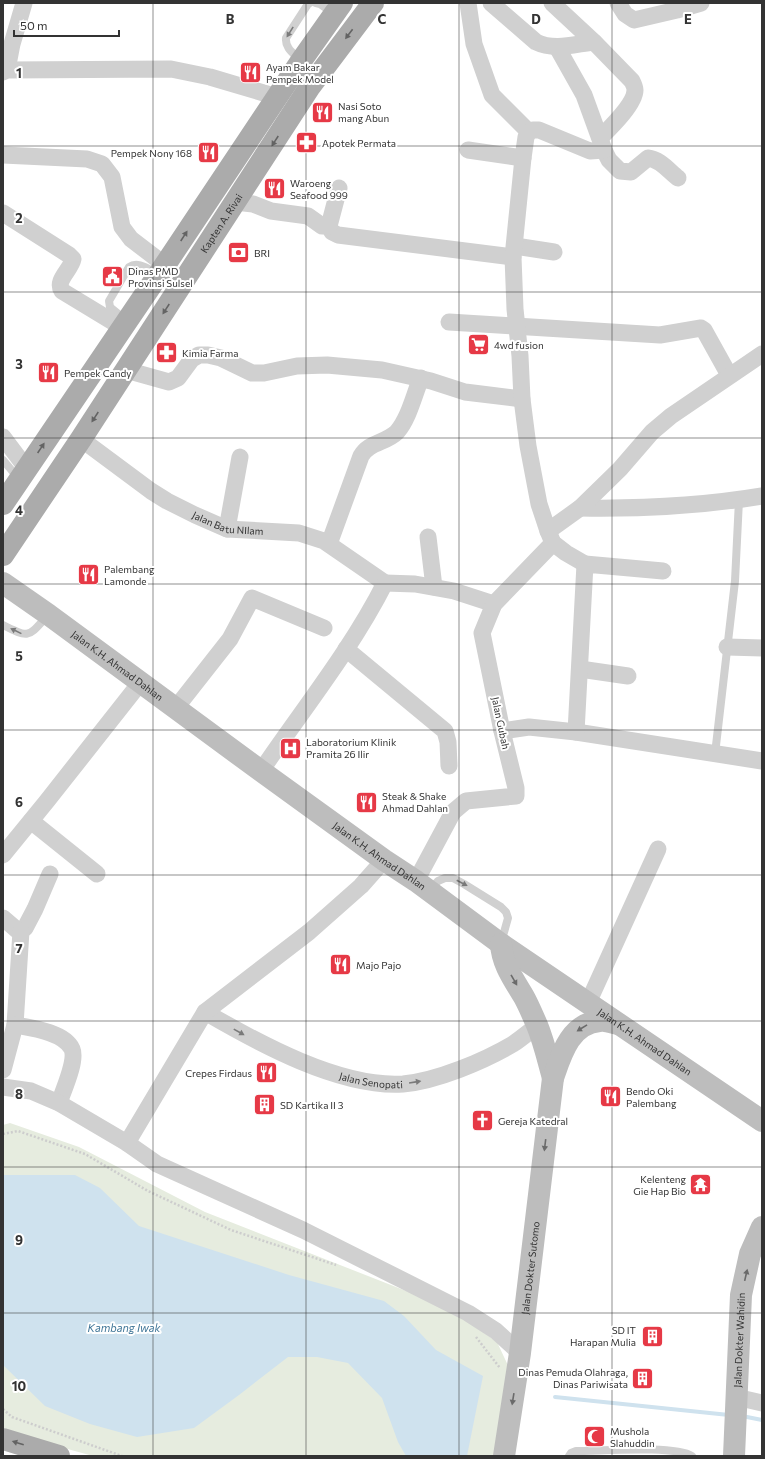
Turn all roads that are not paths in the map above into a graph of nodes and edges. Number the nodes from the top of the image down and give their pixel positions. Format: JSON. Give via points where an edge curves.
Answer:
{"nodes":[{"id":1,"x":24,"y":3,"type":"edge"},
{"id":2,"x":310,"y":3,"type":"edge"},
{"id":3,"x":316,"y":3,"type":"edge"},
{"id":4,"x":372,"y":3,"type":"edge"},
{"id":5,"x":468,"y":3,"type":"edge"},
{"id":6,"x":491,"y":3,"type":"edge"},
{"id":7,"x":552,"y":3,"type":"edge"},
{"id":8,"x":618,"y":3,"type":"edge"},
{"id":9,"x":701,"y":3,"type":"edge"},
{"id":10,"x":338,"y":9,"type":"edge"},
{"id":11,"x":594,"y":42,"type":"junction"},
{"id":12,"x":557,"y":47,"type":"junction"},
{"id":13,"x":301,"y":61,"type":"junction"},
{"id":14,"x":5,"y":71,"type":"edge"},
{"id":15,"x":276,"y":97,"type":"junction"},
{"id":16,"x":529,"y":132,"type":"junction"},
{"id":17,"x":602,"y":144,"type":"junction"},
{"id":18,"x":468,"y":150,"type":"dead end"},
{"id":19,"x":3,"y":155,"type":"edge"},
{"id":20,"x":523,"y":158,"type":"junction"},
{"id":21,"x":678,"y":178,"type":"dead end"},
{"id":22,"x":339,"y":188,"type":"dead end"},
{"id":23,"x":235,"y":202,"type":"junction"},
{"id":24,"x":3,"y":213,"type":"edge"},
{"id":25,"x":329,"y":226,"type":"junction"},
{"id":26,"x":514,"y":252,"type":"junction"},
{"id":27,"x":554,"y":252,"type":"dead end"},
{"id":28,"x":162,"y":270,"type":"junction"},
{"id":29,"x":448,"y":322,"type":"dead end"},
{"id":30,"x":125,"y":325,"type":"junction"},
{"id":31,"x":517,"y":327,"type":"junction"},
{"id":32,"x":762,"y":354,"type":"edge"},
{"id":33,"x":126,"y":370,"type":"junction"},
{"id":34,"x":729,"y":375,"type":"junction"},
{"id":35,"x":421,"y":378,"type":"junction"},
{"id":36,"x":522,"y":399,"type":"junction"},
{"id":37,"x":3,"y":437,"type":"edge"},
{"id":38,"x":81,"y":440,"type":"junction"},
{"id":39,"x":240,"y":457,"type":"dead end"},
{"id":40,"x":3,"y":460,"type":"edge"},
{"id":41,"x":23,"y":474,"type":"junction"},
{"id":42,"x":762,"y":496,"type":"edge"},
{"id":43,"x":739,"y":500,"type":"junction"},
{"id":44,"x":3,"y":504,"type":"edge"},
{"id":45,"x":580,"y":508,"type":"junction"},
{"id":46,"x":227,"y":529,"type":"junction"},
{"id":47,"x":428,"y":537,"type":"dead end"},
{"id":48,"x":550,"y":537,"type":"junction"},
{"id":49,"x":329,"y":544,"type":"junction"},
{"id":50,"x":3,"y":555,"type":"edge"},
{"id":51,"x":585,"y":564,"type":"junction"},
{"id":52,"x":663,"y":571,"type":"dead end"},
{"id":53,"x":3,"y":583,"type":"edge"},
{"id":54,"x":386,"y":583,"type":"junction"},
{"id":55,"x":434,"y":587,"type":"junction"},
{"id":56,"x":494,"y":604,"type":"junction"},
{"id":57,"x":49,"y":615,"type":"junction"},
{"id":58,"x":3,"y":625,"type":"edge"},
{"id":59,"x":324,"y":628,"type":"dead end"},
{"id":60,"x":727,"y":647,"type":"junction"},
{"id":61,"x":762,"y":648,"type":"edge"},
{"id":62,"x":346,"y":649,"type":"junction"},
{"id":63,"x":580,"y":669,"type":"junction"},
{"id":64,"x":628,"y":676,"type":"dead end"},
{"id":65,"x":140,"y":683,"type":"junction"},
{"id":66,"x":175,"y":708,"type":"junction"},
{"id":67,"x":502,"y":731,"type":"junction"},
{"id":68,"x":576,"y":732,"type":"junction"},
{"id":69,"x":715,"y":754,"type":"junction"},
{"id":70,"x":762,"y":761,"type":"edge"},
{"id":71,"x":449,"y":766,"type":"dead end"},
{"id":72,"x":261,"y":771,"type":"junction"},
{"id":73,"x":31,"y":821,"type":"junction"},
{"id":74,"x":658,"y":849,"type":"dead end"},
{"id":75,"x":3,"y":855,"type":"edge"},
{"id":76,"x":384,"y":860,"type":"junction"},
{"id":77,"x":50,"y":874,"type":"dead end"},
{"id":78,"x":97,"y":874,"type":"dead end"},
{"id":79,"x":422,"y":886,"type":"junction"},
{"id":80,"x":3,"y":918,"type":"edge"},
{"id":81,"x":21,"y":931,"type":"junction"},
{"id":82,"x":501,"y":944,"type":"junction"},
{"id":83,"x":588,"y":1002,"type":"junction"},
{"id":84,"x":205,"y":1012,"type":"junction"},
{"id":85,"x":16,"y":1024,"type":"junction"},
{"id":86,"x":618,"y":1024,"type":"junction"},
{"id":87,"x":538,"y":1025,"type":"junction"},
{"id":88,"x":3,"y":1070,"type":"edge"},
{"id":89,"x":553,"y":1078,"type":"junction"},
{"id":90,"x":3,"y":1087,"type":"edge"},
{"id":91,"x":59,"y":1103,"type":"junction"},
{"id":92,"x":762,"y":1121,"type":"edge"},
{"id":93,"x":127,"y":1143,"type":"junction"},
{"id":94,"x":762,"y":1227,"type":"edge"},
{"id":95,"x":520,"y":1353,"type":"junction"},
{"id":96,"x":762,"y":1403,"type":"edge"},
{"id":97,"x":736,"y":1409,"type":"junction"},
{"id":98,"x":3,"y":1439,"type":"edge"},
{"id":99,"x":59,"y":1456,"type":"edge"},
{"id":100,"x":504,"y":1456,"type":"edge"},
{"id":101,"x":569,"y":1456,"type":"edge"},
{"id":102,"x":692,"y":1456,"type":"edge"},
{"id":103,"x":734,"y":1456,"type":"edge"}],
"edges":[{"from":1,"to":14,"type":"street"},
{"from":2,"to":13,"type":"lane","one_way":true,"via":[[286,38],[288,48]]},
{"from":3,"to":10,"type":"lane"},
{"from":4,"to":23,"type":"main road","name":"Kapten A. Rivai","one_way":true,"via":[[309,88]]},
{"from":5,"to":16,"type":"street","via":[[474,44],[492,95]]},
{"from":6,"to":12,"type":"street","via":[[536,42],[544,46]]},
{"from":7,"to":11,"type":"street"},
{"from":8,"to":9,"type":"street","via":[[625,14],[634,20]]},
{"from":10,"to":13,"type":"main road"},
{"from":11,"to":12,"type":"street"},
{"from":11,"to":17,"type":"street","via":[[632,81],[635,90],[631,103]]},
{"from":12,"to":17,"type":"street","via":[[584,95]]},
{"from":13,"to":15,"type":"main road"},
{"from":14,"to":15,"type":"street","via":[[171,69],[210,77]]},
{"from":28,"to":15,"type":"main road","one_way":true},
{"from":16,"to":17,"type":"street","via":[[539,130],[590,151]]},
{"from":16,"to":20,"type":"street"},
{"from":17,"to":21,"type":"street","via":[[609,160],[620,171],[631,172],[648,158],[653,158]]},
{"from":18,"to":20,"type":"street"},
{"from":19,"to":28,"type":"street","via":[[87,159],[102,164],[112,177],[122,227]]},
{"from":20,"to":26,"type":"street"},
{"from":22,"to":25,"type":"street"},
{"from":23,"to":25,"type":"street","via":[[253,204],[271,211],[308,216],[322,226]]},
{"from":23,"to":33,"type":"main road","name":"Kapten A. Rivai","one_way":true},
{"from":24,"to":30,"type":"street","via":[[73,259],[60,283],[62,291]]},
{"from":25,"to":26,"type":"street","via":[[332,232],[338,235]]},
{"from":26,"to":27,"type":"street"},
{"from":26,"to":31,"type":"street","via":[[514,310]]},
{"from":28,"to":30,"type":"main road"},
{"from":28,"to":30,"type":"lane","via":[[139,264],[129,268],[109,301],[110,307]]},
{"from":29,"to":31,"type":"street"},
{"from":41,"to":30,"type":"main road","one_way":true},
{"from":31,"to":34,"type":"street","via":[[660,335],[702,328]]},
{"from":31,"to":36,"type":"street"},
{"from":32,"to":34,"type":"street","name":"Jalan Gubah"},
{"from":33,"to":35,"type":"street","via":[[169,382],[178,378],[192,359],[208,355],[221,358],[252,373],[298,366],[327,365],[382,370]]},
{"from":33,"to":38,"type":"main road","name":"Kapten A. Rivai","one_way":true},
{"from":34,"to":45,"type":"street","name":"Jalan Gubah","via":[[652,432],[620,469]]},
{"from":35,"to":36,"type":"street","via":[[465,392]]},
{"from":35,"to":49,"type":"street","via":[[405,420],[396,432],[386,440],[367,448],[361,456]]},
{"from":36,"to":48,"type":"street","via":[[539,504]]},
{"from":37,"to":41,"type":"street"},
{"from":38,"to":46,"type":"street","name":"Jalan Batu NIlam","via":[[167,501]]},
{"from":38,"to":50,"type":"main road","name":"Kapten A. Rivai"},
{"from":39,"to":46,"type":"street"},
{"from":40,"to":41,"type":"lane"},
{"from":41,"to":44,"type":"main road"},
{"from":42,"to":43,"type":"street"},
{"from":43,"to":45,"type":"street","via":[[670,507]]},
{"from":43,"to":60,"type":"lane","via":[[735,581]]},
{"from":45,"to":48,"type":"street","name":"Jalan Gubah"},
{"from":46,"to":49,"type":"street","name":"Jalan Batu NIlam","via":[[299,533]]},
{"from":47,"to":55,"type":"street"},
{"from":48,"to":51,"type":"street","via":[[566,553]]},
{"from":48,"to":56,"type":"street","name":"Jalan Gubah"},
{"from":49,"to":54,"type":"street","name":"Jalan Batu NIlam"},
{"from":51,"to":52,"type":"street"},
{"from":51,"to":63,"type":"street"},
{"from":53,"to":57,"type":"main road","name":"Jalan K.H. Ahmad Dahlan"},
{"from":54,"to":55,"type":"street"},
{"from":54,"to":62,"type":"street"},
{"from":55,"to":56,"type":"street"},
{"from":56,"to":67,"type":"street","name":"Jalan Gubah","via":[[482,633]]},
{"from":57,"to":58,"type":"lane","one_way":true,"via":[[34,631],[26,635]]},
{"from":57,"to":65,"type":"main road","name":"Jalan K.H. Ahmad Dahlan"},
{"from":59,"to":66,"type":"street","via":[[252,598],[230,639]]},
{"from":60,"to":61,"type":"street"},
{"from":60,"to":69,"type":"lane"},
{"from":62,"to":71,"type":"street","via":[[445,731]]},
{"from":62,"to":72,"type":"street"},
{"from":63,"to":64,"type":"street"},
{"from":63,"to":68,"type":"street"},
{"from":65,"to":66,"type":"main road","name":"Jalan K.H. Ahmad Dahlan"},
{"from":65,"to":73,"type":"street"},
{"from":66,"to":72,"type":"main road","name":"Jalan K.H. Ahmad Dahlan"},
{"from":67,"to":68,"type":"street","via":[[529,727]]},
{"from":67,"to":79,"type":"street","name":"Jalan Gubah","via":[[516,796],[466,801],[453,812]]},
{"from":68,"to":69,"type":"street"},
{"from":69,"to":70,"type":"street"},
{"from":72,"to":76,"type":"main road","name":"Jalan K.H. Ahmad Dahlan"},
{"from":73,"to":75,"type":"street"},
{"from":73,"to":78,"type":"street"},
{"from":74,"to":83,"type":"street"},
{"from":76,"to":79,"type":"main road","name":"Jalan K.H. Ahmad Dahlan"},
{"from":76,"to":84,"type":"street","via":[[361,886],[315,927]]},
{"from":77,"to":81,"type":"street","via":[[32,916]]},
{"from":79,"to":82,"type":"main road","name":"Jalan K.H. Ahmad Dahlan"},
{"from":79,"to":82,"type":"lane","one_way":true,"via":[[453,878],[501,907],[508,918]]},
{"from":80,"to":81,"type":"street"},
{"from":81,"to":85,"type":"street"},
{"from":82,"to":83,"type":"main road","name":"Jalan K.H. Ahmad Dahlan"},
{"from":82,"to":87,"type":"main road","one_way":true,"via":[[504,963]]},
{"from":83,"to":86,"type":"main road","name":"Jalan K.H. Ahmad Dahlan"},
{"from":84,"to":87,"type":"street","name":"Jalan Senopati","one_way":true,"via":[[239,1032],[301,1061],[349,1077],[402,1084],[450,1073],[491,1056]]},
{"from":84,"to":93,"type":"street"},
{"from":85,"to":88,"type":"street"},
{"from":85,"to":91,"type":"street","via":[[64,1039],[72,1049],[73,1060]]},
{"from":86,"to":89,"type":"main road","one_way":true,"via":[[600,1021],[581,1027],[564,1049]]},
{"from":86,"to":92,"type":"main road","name":"Jalan K.H. Ahmad Dahlan"},
{"from":87,"to":89,"type":"main road"},
{"from":89,"to":95,"type":"main road","name":"Jalan Dokter Sutomo","one_way":true},
{"from":90,"to":91,"type":"street","via":[[31,1091]]},
{"from":91,"to":93,"type":"street"},
{"from":93,"to":95,"type":"street","via":[[157,1164],[303,1230],[468,1313],[496,1331]]},
{"from":97,"to":94,"type":"main road","name":"Jalan Dokter Wahidin","one_way":true,"via":[[741,1295],[750,1254]]},
{"from":95,"to":100,"type":"main road","name":"Jalan Dokter Sutomo","one_way":true},
{"from":96,"to":97,"type":"street"},
{"from":97,"to":103,"type":"main road","name":"Jalan Dokter Wahidin"},
{"from":99,"to":98,"type":"main road","one_way":true},
{"from":101,"to":102,"type":"lane","via":[[576,1451],[629,1450],[683,1452]]}]}
